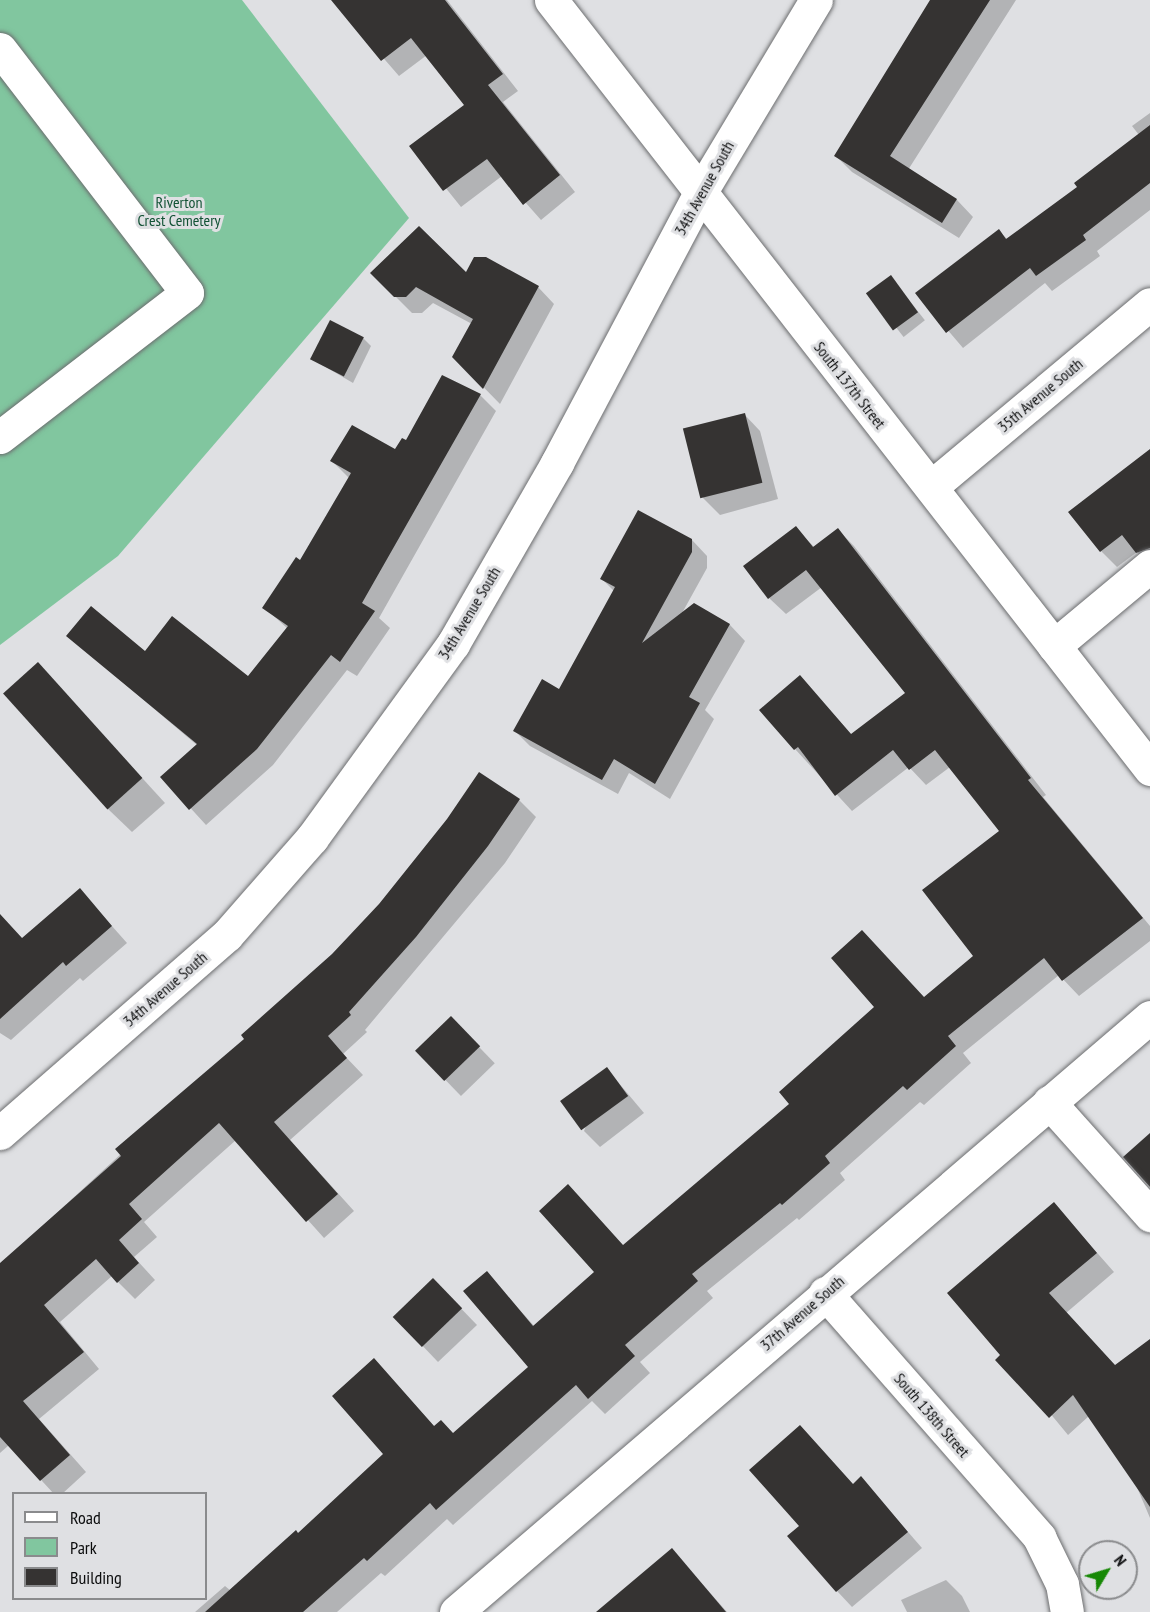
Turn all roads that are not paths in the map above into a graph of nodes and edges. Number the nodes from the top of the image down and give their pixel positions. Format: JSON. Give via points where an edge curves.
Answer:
{"nodes":[{"id":1,"x":551,"y":0,"type":"edge"},
{"id":2,"x":816,"y":0,"type":"edge"},
{"id":3,"x":0,"y":49,"type":"edge"},
{"id":4,"x":700,"y":194,"type":"junction"},
{"id":5,"x":1150,"y":304,"type":"edge"},
{"id":6,"x":0,"y":437,"type":"edge"},
{"id":7,"x":931,"y":487,"type":"junction"},
{"id":8,"x":1150,"y":566,"type":"edge"},
{"id":9,"x":1054,"y":646,"type":"junction"},
{"id":10,"x":1150,"y":769,"type":"edge"},
{"id":11,"x":1150,"y":1017,"type":"edge"},
{"id":12,"x":1049,"y":1102,"type":"junction"},
{"id":13,"x":0,"y":1133,"type":"edge"},
{"id":14,"x":1150,"y":1215,"type":"edge"},
{"id":15,"x":825,"y":1293,"type":"junction"},
{"id":16,"x":456,"y":1612,"type":"edge"},
{"id":17,"x":1067,"y":1612,"type":"edge"}],
"edges":[{"from":1,"to":4,"type":"street","name":"South 137th Street"},
{"from":2,"to":4,"type":"street","name":"34th Avenue South"},
{"from":3,"to":6,"type":"street","via":[[187,293]]},
{"from":4,"to":7,"type":"street","name":"South 137th Street"},
{"from":4,"to":13,"type":"street","name":"34th Avenue South","via":[[557,463],[453,644],[312,838],[227,935]]},
{"from":5,"to":7,"type":"street","name":"35th Avenue South"},
{"from":7,"to":9,"type":"street","name":"South 137th Street"},
{"from":8,"to":9,"type":"street"},
{"from":9,"to":10,"type":"street","name":"South 137th Street"},
{"from":11,"to":12,"type":"street","name":"37th Avenue South"},
{"from":12,"to":14,"type":"street"},
{"from":12,"to":15,"type":"street","name":"37th Avenue South"},
{"from":15,"to":16,"type":"street","name":"37th Avenue South"},
{"from":15,"to":17,"type":"street","name":"South 138th Street","via":[[1039,1537],[1062,1584]]}]}
